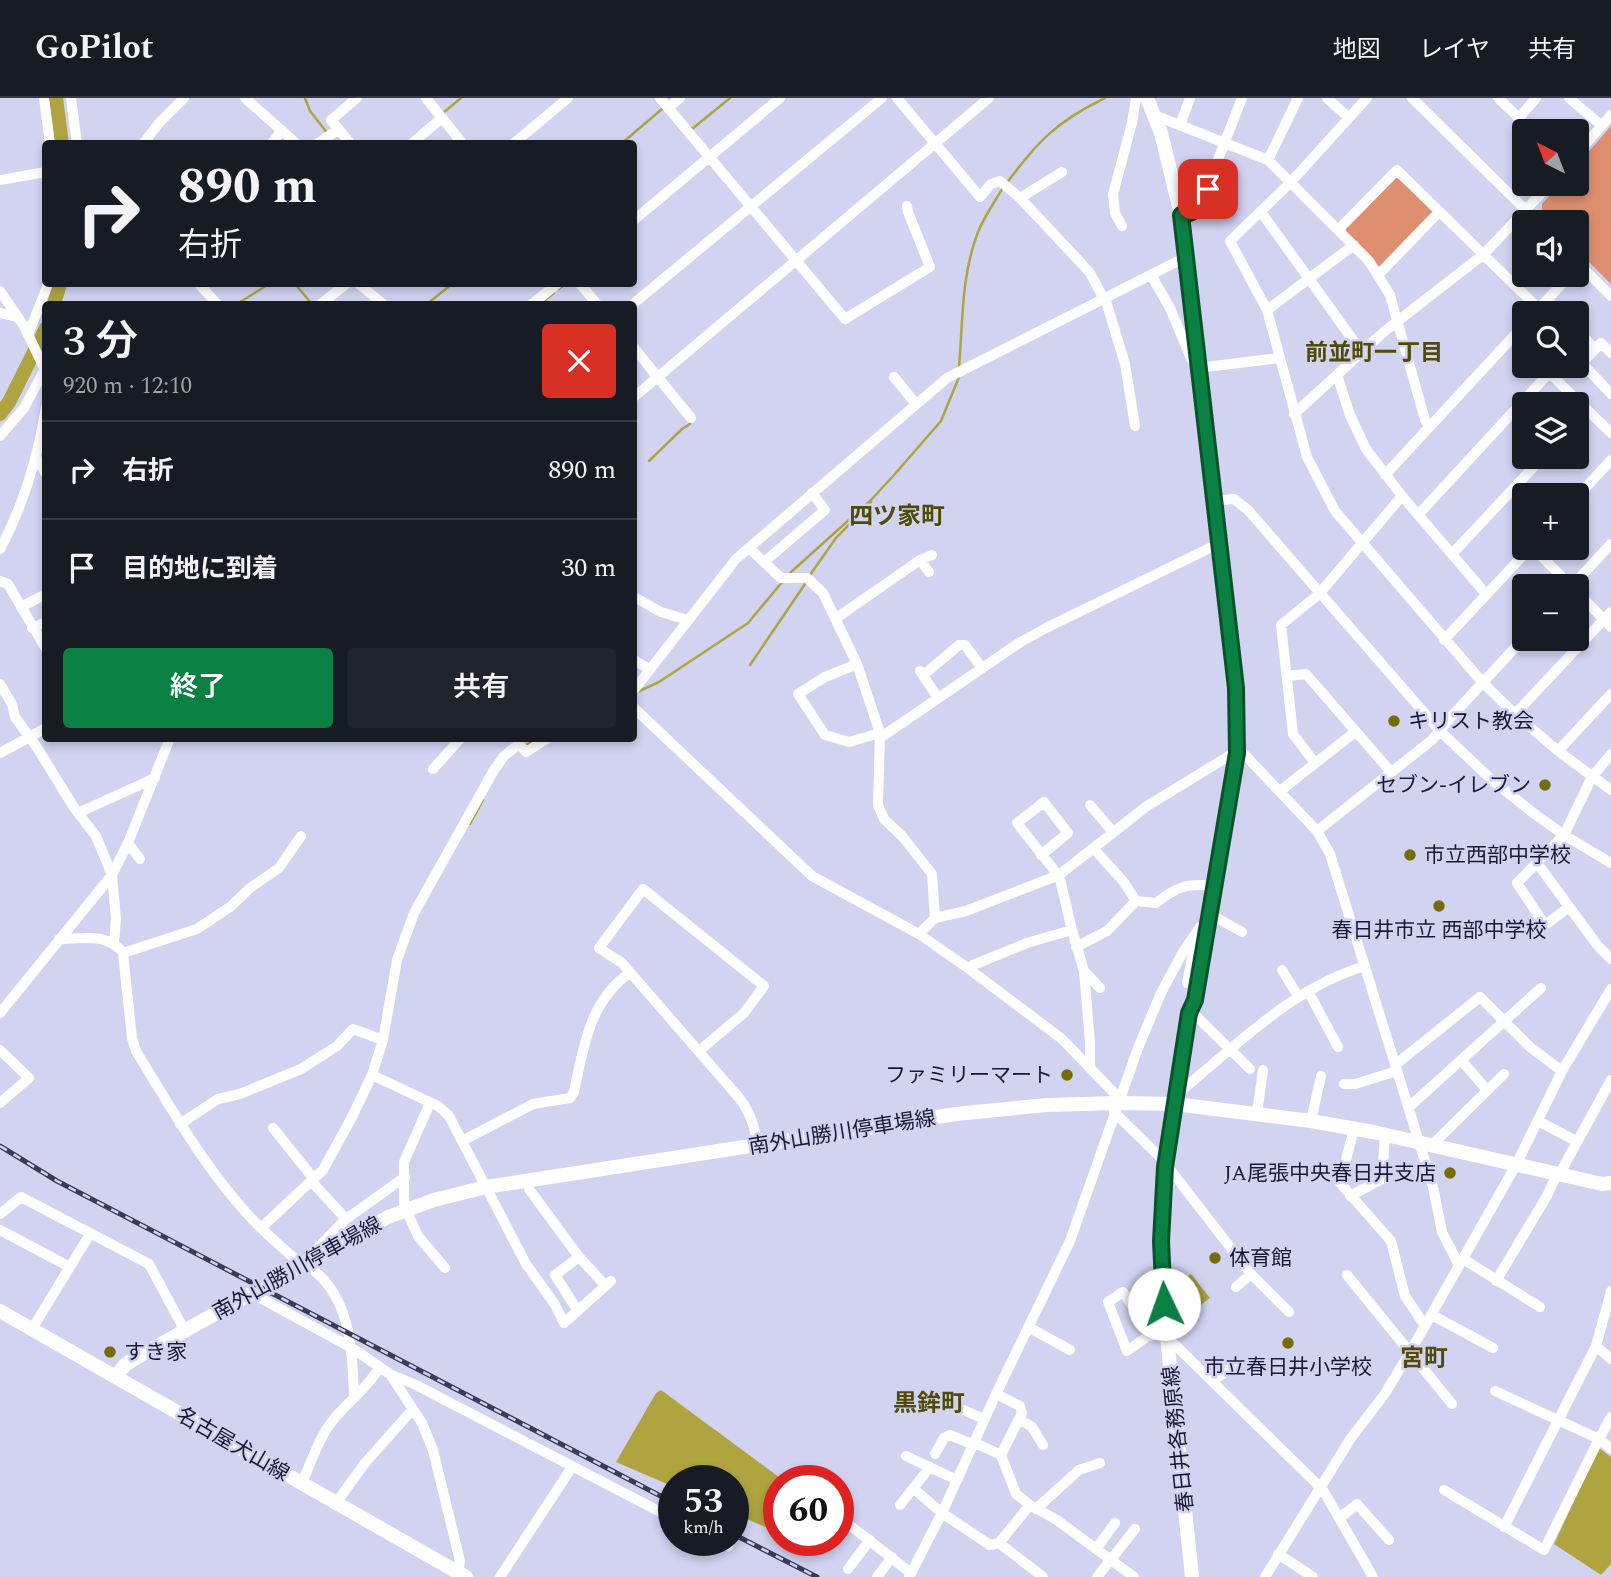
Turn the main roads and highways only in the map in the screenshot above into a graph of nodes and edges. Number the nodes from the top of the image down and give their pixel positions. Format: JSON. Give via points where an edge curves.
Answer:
{"nodes":[{"id":1,"x":1147,"y":98,"type":"edge"},
{"id":2,"x":1176,"y":1099,"type":"junction"},
{"id":3,"x":1611,"y":1183,"type":"edge"},
{"id":4,"x":0,"y":1311,"type":"edge"},
{"id":5,"x":116,"y":1376,"type":"junction"},
{"id":6,"x":462,"y":1575,"type":"edge"},
{"id":7,"x":1192,"y":1577,"type":"edge"}],
"edges":[{"from":1,"to":2,"type":"main road","name":"春日井各務原線","via":[[1181,215],[1236,688],[1237,753]]},
{"from":2,"to":3,"type":"main road","name":"南外山勝川停車場線","via":[[1354,1129]]},
{"from":2,"to":5,"type":"main road","name":"南外山勝川停車場線","via":[[956,1114],[486,1187],[434,1200],[388,1217],[302,1264],[136,1358]]},
{"from":2,"to":7,"type":"main road","name":"春日井各務原線","via":[[1165,1165],[1161,1241]]},
{"from":4,"to":5,"type":"main road","name":"名古屋犬山線"},
{"from":5,"to":6,"type":"main road","name":"名古屋犬山線"}]}
